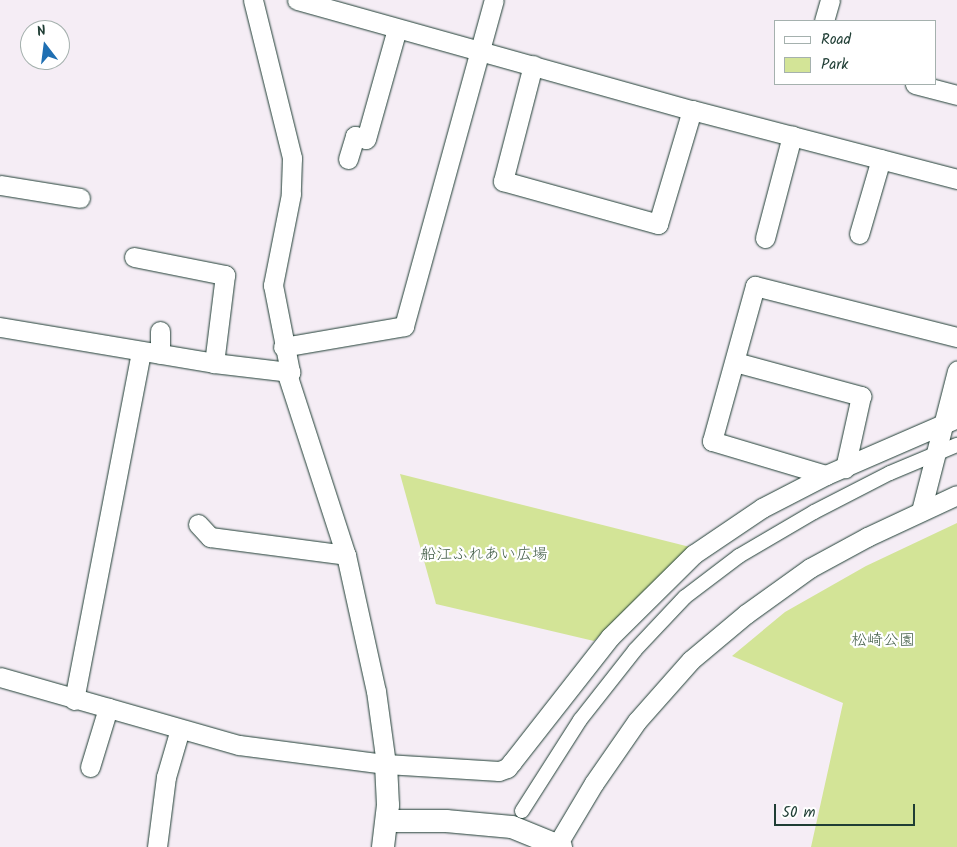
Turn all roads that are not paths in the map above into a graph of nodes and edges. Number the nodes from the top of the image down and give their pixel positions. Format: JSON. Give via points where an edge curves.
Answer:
{"nodes":[{"id":1,"x":254,"y":0,"type":"edge"},
{"id":2,"x":297,"y":0,"type":"edge"},
{"id":3,"x":494,"y":0,"type":"edge"},
{"id":4,"x":830,"y":0,"type":"edge"},
{"id":5,"x":824,"y":20,"type":"edge"},
{"id":6,"x":397,"y":29,"type":"junction"},
{"id":7,"x":479,"y":51,"type":"junction"},
{"id":8,"x":533,"y":65,"type":"junction"},
{"id":9,"x":919,"y":85,"type":"edge"},
{"id":10,"x":957,"y":95,"type":"edge"},
{"id":11,"x":692,"y":110,"type":"junction"},
{"id":12,"x":792,"y":136,"type":"junction"},
{"id":13,"x":348,"y":159,"type":"dead end"},
{"id":14,"x":881,"y":159,"type":"junction"},
{"id":15,"x":957,"y":179,"type":"edge"},
{"id":16,"x":0,"y":185,"type":"edge"},
{"id":17,"x":80,"y":198,"type":"dead end"},
{"id":18,"x":859,"y":234,"type":"dead end"},
{"id":19,"x":765,"y":238,"type":"dead end"},
{"id":20,"x":134,"y":257,"type":"dead end"},
{"id":21,"x":0,"y":327,"type":"edge"},
{"id":22,"x":160,"y":331,"type":"dead end"},
{"id":23,"x":957,"y":337,"type":"edge"},
{"id":24,"x":284,"y":347,"type":"junction"},
{"id":25,"x":141,"y":350,"type":"junction"},
{"id":26,"x":160,"y":354,"type":"junction"},
{"id":27,"x":735,"y":362,"type":"junction"},
{"id":28,"x":214,"y":363,"type":"junction"},
{"id":29,"x":957,"y":371,"type":"edge"},
{"id":30,"x":290,"y":372,"type":"junction"},
{"id":31,"x":950,"y":421,"type":"edge"},
{"id":32,"x":957,"y":445,"type":"edge"},
{"id":33,"x":934,"y":455,"type":"junction"},
{"id":34,"x":845,"y":468,"type":"junction"},
{"id":35,"x":826,"y":475,"type":"junction"},
{"id":36,"x":957,"y":495,"type":"edge"},
{"id":37,"x":921,"y":511,"type":"junction"},
{"id":38,"x":198,"y":524,"type":"dead end"},
{"id":39,"x":346,"y":555,"type":"junction"},
{"id":40,"x":0,"y":677,"type":"edge"},
{"id":41,"x":74,"y":700,"type":"junction"},
{"id":42,"x":108,"y":708,"type":"junction"},
{"id":43,"x":180,"y":729,"type":"junction"},
{"id":44,"x":386,"y":764,"type":"junction"},
{"id":45,"x":90,"y":767,"type":"dead end"},
{"id":46,"x":522,"y":811,"type":"dead end"},
{"id":47,"x":387,"y":821,"type":"junction"},
{"id":48,"x":559,"y":846,"type":"edge"},
{"id":49,"x":158,"y":847,"type":"edge"},
{"id":50,"x":383,"y":847,"type":"edge"}],
"edges":[{"from":1,"to":24,"type":"street","via":[[292,158],[291,194],[273,285]]},
{"from":2,"to":6,"type":"street"},
{"from":3,"to":7,"type":"street"},
{"from":4,"to":5,"type":"street"},
{"from":6,"to":7,"type":"street"},
{"from":6,"to":13,"type":"street","via":[[366,139],[355,136]]},
{"from":7,"to":8,"type":"street"},
{"from":7,"to":24,"type":"street","via":[[404,326]]},
{"from":8,"to":11,"type":"street"},
{"from":8,"to":11,"type":"street","via":[[502,181],[658,224]]},
{"from":9,"to":10,"type":"street"},
{"from":11,"to":12,"type":"street"},
{"from":12,"to":14,"type":"street"},
{"from":12,"to":19,"type":"street"},
{"from":14,"to":15,"type":"street"},
{"from":14,"to":18,"type":"street"},
{"from":16,"to":17,"type":"street"},
{"from":20,"to":28,"type":"street","via":[[224,274]]},
{"from":21,"to":25,"type":"street"},
{"from":22,"to":26,"type":"street"},
{"from":23,"to":27,"type":"street","via":[[755,286]]},
{"from":24,"to":30,"type":"street"},
{"from":25,"to":26,"type":"street"},
{"from":25,"to":41,"type":"street"},
{"from":26,"to":28,"type":"street"},
{"from":27,"to":34,"type":"street","via":[[861,396]]},
{"from":27,"to":35,"type":"street","via":[[712,441]]},
{"from":28,"to":30,"type":"street"},
{"from":29,"to":31,"type":"street"},
{"from":30,"to":39,"type":"street","via":[[288,377]]},
{"from":31,"to":33,"type":"street"},
{"from":31,"to":34,"type":"street"},
{"from":32,"to":33,"type":"street"},
{"from":33,"to":37,"type":"street"},
{"from":33,"to":46,"type":"street","via":[[890,473],[814,512],[739,556],[685,598],[634,650],[580,720]]},
{"from":34,"to":35,"type":"street"},
{"from":35,"to":44,"type":"street","via":[[762,508],[694,554],[610,637],[507,768],[483,771]]},
{"from":36,"to":37,"type":"street"},
{"from":37,"to":48,"type":"street","via":[[810,568],[746,614],[692,660],[637,721],[594,782]]},
{"from":38,"to":39,"type":"street","via":[[210,537]]},
{"from":39,"to":44,"type":"street","via":[[376,691]]},
{"from":40,"to":41,"type":"street"},
{"from":41,"to":42,"type":"street"},
{"from":42,"to":43,"type":"street"},
{"from":42,"to":45,"type":"street"},
{"from":43,"to":44,"type":"street","via":[[239,745]]},
{"from":43,"to":49,"type":"street","via":[[166,778]]},
{"from":44,"to":47,"type":"street"},
{"from":47,"to":48,"type":"street","via":[[446,821],[512,827]]},
{"from":47,"to":50,"type":"street"}]}
